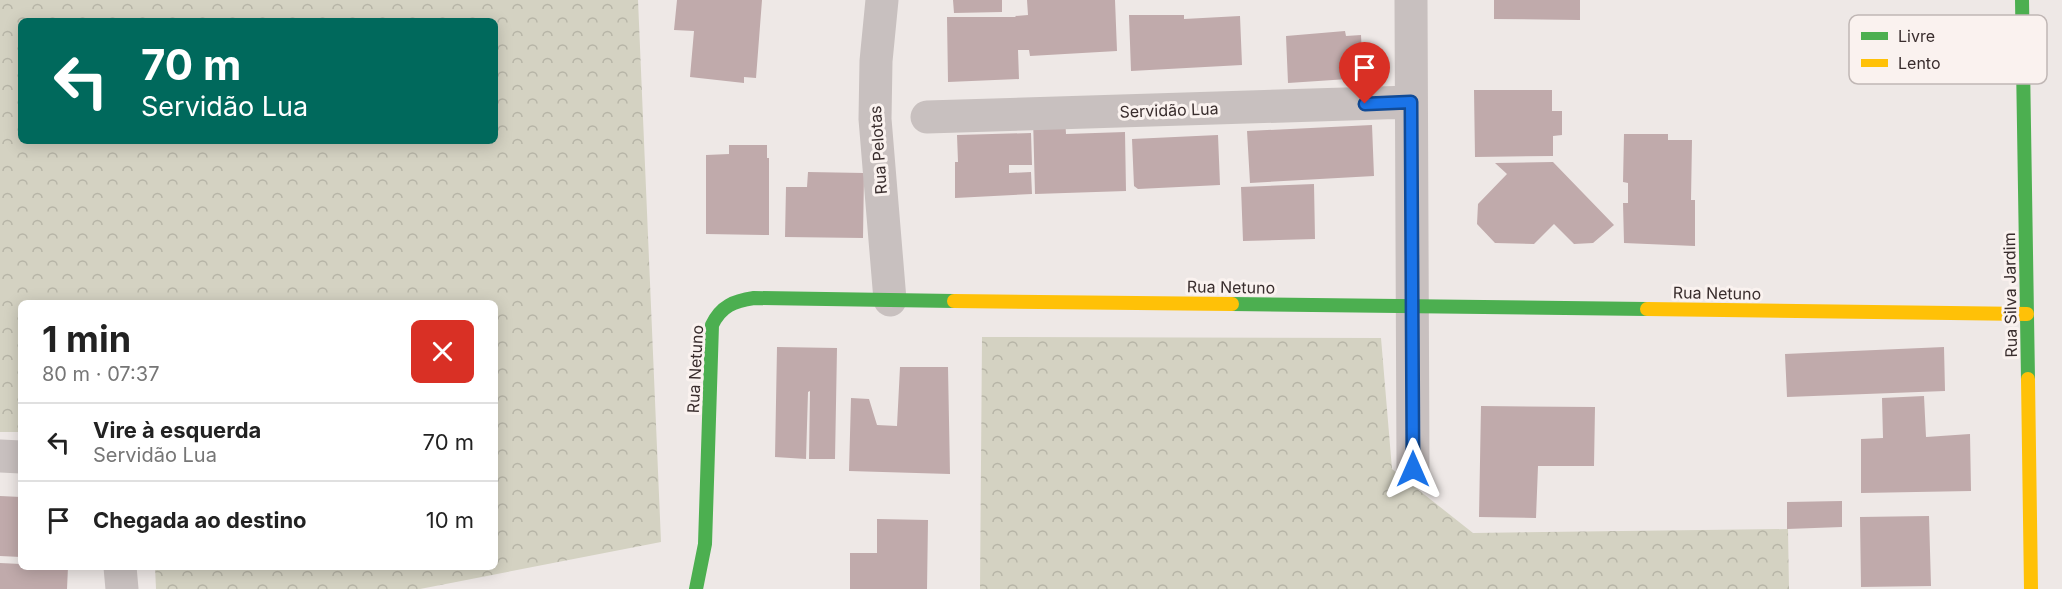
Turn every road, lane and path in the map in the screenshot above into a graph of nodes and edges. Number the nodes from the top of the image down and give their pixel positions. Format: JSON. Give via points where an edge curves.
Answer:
{"nodes":[{"id":1,"x":882,"y":0,"type":"edge"},
{"id":2,"x":1411,"y":0,"type":"edge"},
{"id":3,"x":2022,"y":0,"type":"edge"},
{"id":4,"x":2022,"y":15,"type":"edge"},
{"id":5,"x":2023,"y":84,"type":"edge"},
{"id":6,"x":1411,"y":102,"type":"junction"},
{"id":7,"x":927,"y":117,"type":"dead end"},
{"id":8,"x":890,"y":300,"type":"junction"},
{"id":9,"x":1412,"y":306,"type":"junction"},
{"id":10,"x":2027,"y":314,"type":"junction"},
{"id":11,"x":0,"y":456,"type":"edge"},
{"id":12,"x":18,"y":457,"type":"edge"},
{"id":13,"x":1413,"y":469,"type":"dead end"},
{"id":14,"x":120,"y":570,"type":"edge"},
{"id":15,"x":122,"y":589,"type":"edge"},
{"id":16,"x":696,"y":589,"type":"edge"},
{"id":17,"x":2031,"y":589,"type":"edge"}],
"edges":[{"from":1,"to":8,"type":"street","name":"Rua Pelotas","via":[[874,119]]},
{"from":2,"to":6,"type":"street"},
{"from":3,"to":4,"type":"street","name":"Rua Silva Jardim"},
{"from":5,"to":10,"type":"street","name":"Rua Silva Jardim"},
{"from":6,"to":7,"type":"street","name":"Servidão Lua"},
{"from":6,"to":9,"type":"street"},
{"from":8,"to":9,"type":"street","name":"Rua Netuno"},
{"from":8,"to":16,"type":"street","name":"Rua Netuno","via":[[754,298],[726,304],[717,314],[712,325],[705,544]]},
{"from":9,"to":10,"type":"street","name":"Rua Netuno"},
{"from":9,"to":13,"type":"street"},
{"from":10,"to":17,"type":"street","name":"Rua Silva Jardim"},
{"from":11,"to":12,"type":"street"},
{"from":14,"to":15,"type":"street"}]}
